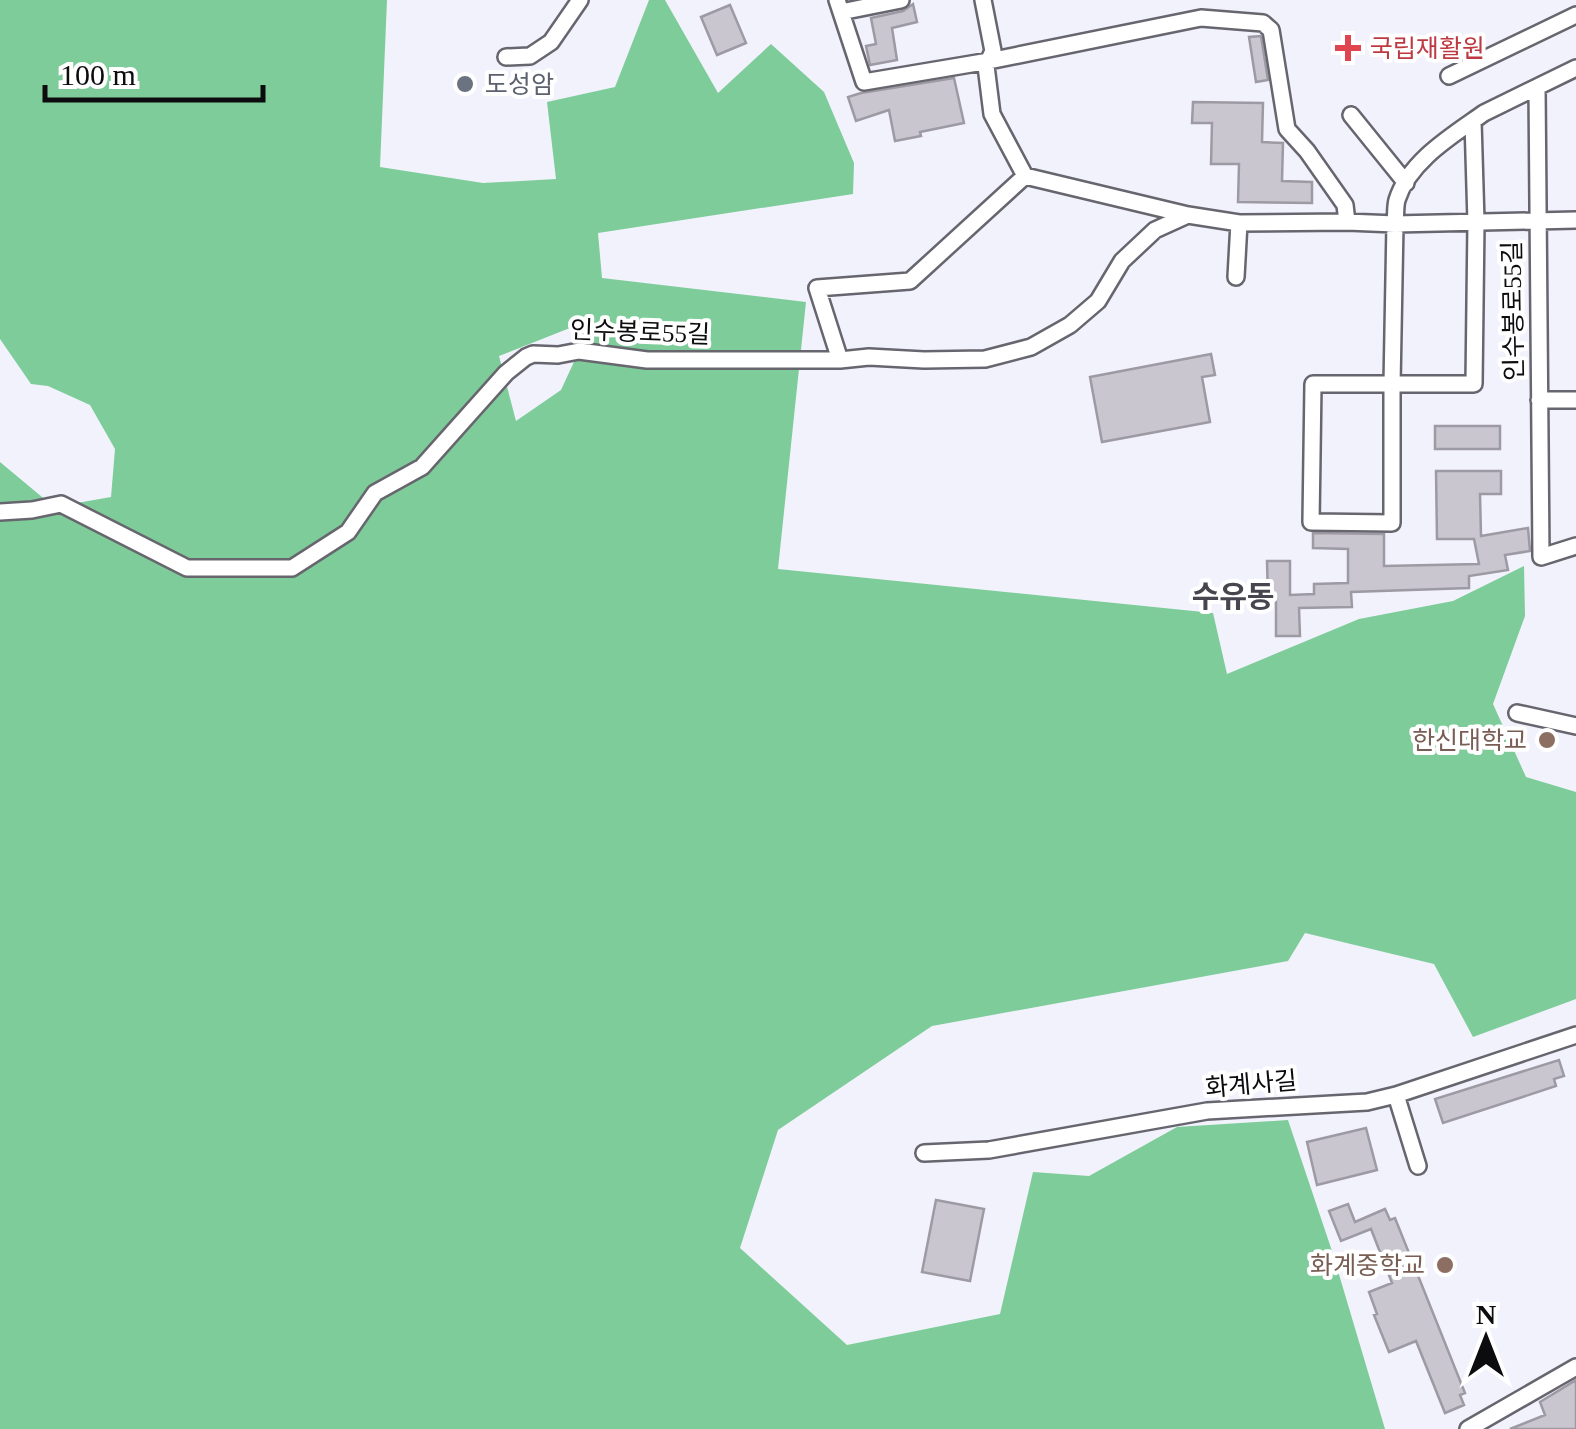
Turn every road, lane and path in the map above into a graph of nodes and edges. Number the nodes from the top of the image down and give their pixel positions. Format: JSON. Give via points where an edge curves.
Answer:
{"nodes":[{"id":1,"x":580,"y":0,"type":"edge"},
{"id":2,"x":901,"y":0,"type":"edge"},
{"id":3,"x":983,"y":0,"type":"edge"},
{"id":4,"x":1209,"y":0,"type":"edge"},
{"id":5,"x":839,"y":6,"type":"edge"},
{"id":6,"x":1576,"y":15,"type":"edge"},
{"id":7,"x":1210,"y":19,"type":"junction"},
{"id":8,"x":506,"y":57,"type":"dead end"},
{"id":9,"x":989,"y":60,"type":"junction"},
{"id":10,"x":1576,"y":68,"type":"edge"},
{"id":11,"x":1449,"y":76,"type":"dead end"},
{"id":12,"x":1536,"y":87,"type":"junction"},
{"id":13,"x":1351,"y":114,"type":"dead end"},
{"id":14,"x":1472,"y":121,"type":"junction"},
{"id":15,"x":1026,"y":176,"type":"junction"},
{"id":16,"x":1406,"y":183,"type":"junction"},
{"id":17,"x":1188,"y":214,"type":"junction"},
{"id":18,"x":1537,"y":220,"type":"junction"},
{"id":19,"x":1576,"y":220,"type":"edge"},
{"id":20,"x":1347,"y":222,"type":"junction"},
{"id":21,"x":1476,"y":222,"type":"junction"},
{"id":22,"x":1240,"y":223,"type":"junction"},
{"id":23,"x":1395,"y":224,"type":"junction"},
{"id":24,"x":1236,"y":277,"type":"dead end"},
{"id":25,"x":840,"y":360,"type":"junction"},
{"id":26,"x":1392,"y":385,"type":"junction"},
{"id":27,"x":1539,"y":400,"type":"junction"},
{"id":28,"x":1576,"y":400,"type":"edge"},
{"id":29,"x":0,"y":512,"type":"edge"},
{"id":30,"x":1576,"y":546,"type":"edge"},
{"id":31,"x":1517,"y":713,"type":"dead end"},
{"id":32,"x":1576,"y":726,"type":"edge"},
{"id":33,"x":1576,"y":1035,"type":"edge"},
{"id":34,"x":1396,"y":1094,"type":"junction"},
{"id":35,"x":924,"y":1152,"type":"dead end"},
{"id":36,"x":1418,"y":1166,"type":"dead end"},
{"id":37,"x":1576,"y":1367,"type":"edge"},
{"id":38,"x":1468,"y":1429,"type":"edge"}],
"edges":[{"from":1,"to":8,"type":"street","via":[[551,42],[530,56]]},
{"from":2,"to":5,"type":"street"},
{"from":3,"to":9,"type":"street"},
{"from":4,"to":7,"type":"street"},
{"from":5,"to":9,"type":"street","via":[[864,82]]},
{"from":6,"to":11,"type":"street"},
{"from":7,"to":9,"type":"street"},
{"from":7,"to":20,"type":"street","via":[[1262,23],[1271,30],[1288,129],[1344,205]]},
{"from":9,"to":15,"type":"street","via":[[992,114]]},
{"from":10,"to":12,"type":"street"},
{"from":12,"to":14,"type":"street"},
{"from":12,"to":18,"type":"street","name":"인수봉로55길"},
{"from":13,"to":16,"type":"street"},
{"from":14,"to":16,"type":"street","via":[[1440,144]]},
{"from":14,"to":21,"type":"street","name":"인수봉로55길"},
{"from":15,"to":17,"type":"street"},
{"from":15,"to":25,"type":"street","via":[[910,281],[817,288]]},
{"from":16,"to":23,"type":"street"},
{"from":17,"to":22,"type":"street","name":"인수봉로55길"},
{"from":17,"to":25,"type":"street","name":"인수봉로55길","via":[[1154,230],[1122,261],[1098,301],[1031,346],[985,360]]},
{"from":18,"to":19,"type":"street","name":"인수봉로55길"},
{"from":18,"to":21,"type":"street","name":"인수봉로55길"},
{"from":18,"to":27,"type":"street","name":"인수봉로55길"},
{"from":20,"to":22,"type":"street","name":"인수봉로55길"},
{"from":20,"to":23,"type":"street","name":"인수봉로55길"},
{"from":21,"to":23,"type":"street","name":"인수봉로55길"},
{"from":21,"to":26,"type":"street","name":"인수봉로55길","via":[[1474,384]]},
{"from":22,"to":24,"type":"street"},
{"from":23,"to":26,"type":"street"},
{"from":25,"to":29,"type":"street","name":"인수봉로55길","via":[[533,354],[506,373],[422,467],[375,493],[348,532],[292,568],[187,568],[61,504]]},
{"from":26,"to":26,"type":"street","via":[[1392,522],[1311,522],[1312,384]]},
{"from":27,"to":28,"type":"street","name":"인수봉로55길"},
{"from":27,"to":30,"type":"street","name":"인수봉로55길","via":[[1540,557]]},
{"from":31,"to":32,"type":"street"},
{"from":33,"to":34,"type":"street","name":"화계사길"},
{"from":34,"to":35,"type":"street","name":"화계사길","via":[[1367,1102],[1207,1111],[989,1150]]},
{"from":34,"to":36,"type":"street"},
{"from":37,"to":38,"type":"street"}]}
